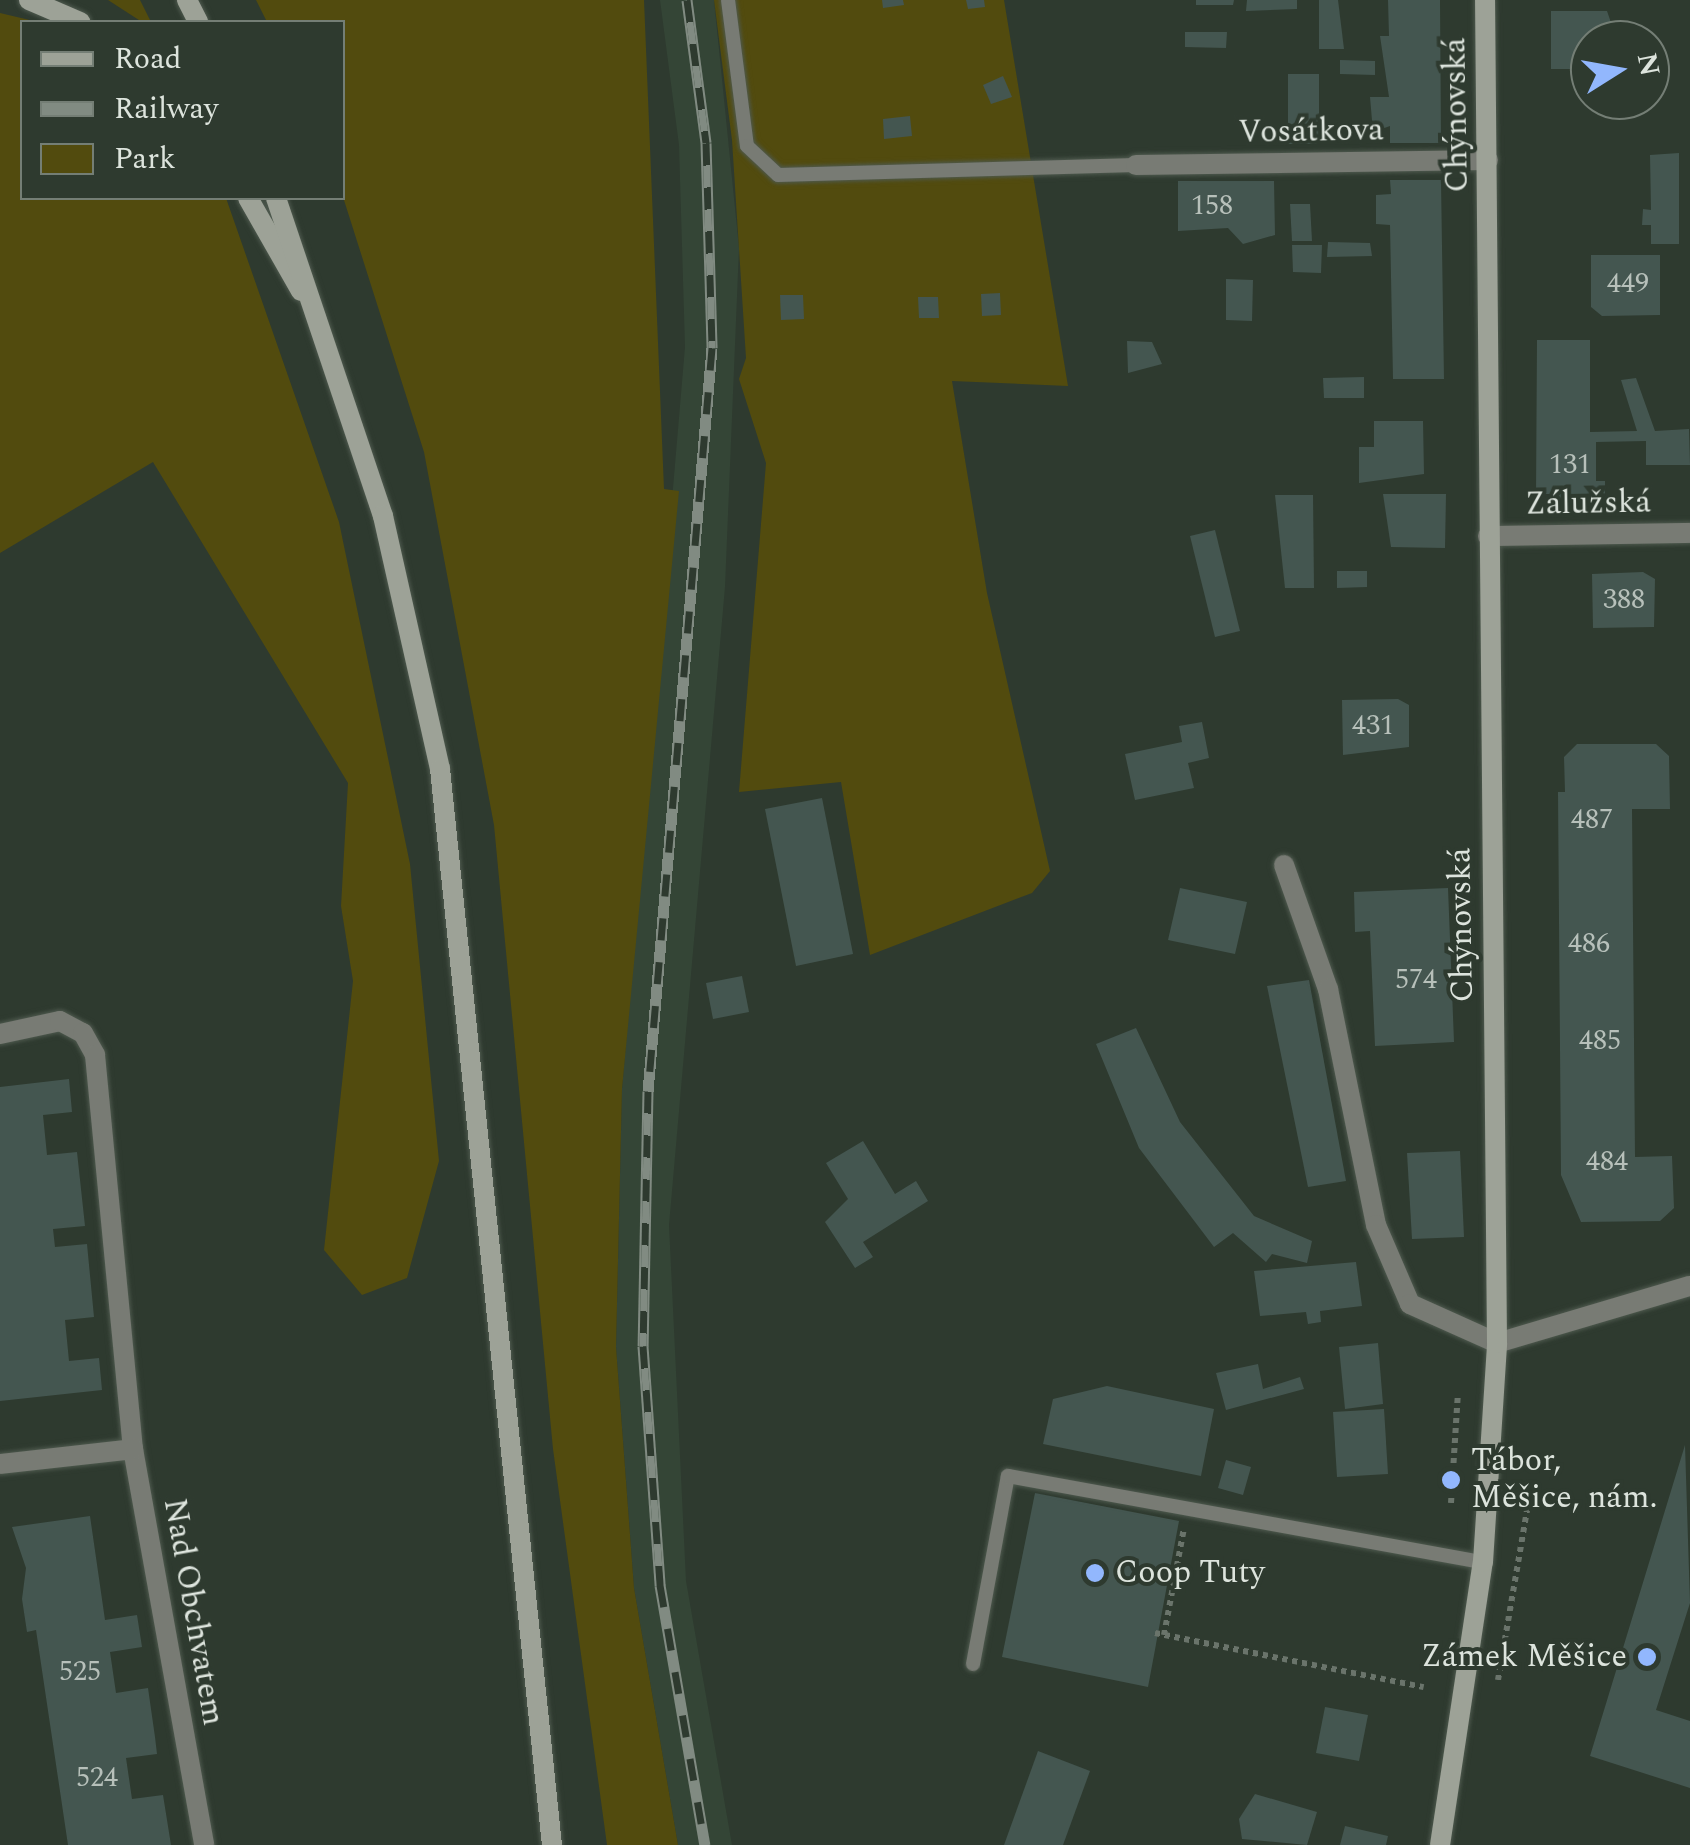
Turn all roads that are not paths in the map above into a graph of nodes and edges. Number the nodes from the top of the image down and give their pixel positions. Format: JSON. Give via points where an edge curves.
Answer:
{"nodes":[{"id":1,"x":29,"y":0,"type":"edge"},
{"id":2,"x":728,"y":0,"type":"edge"},
{"id":3,"x":1485,"y":0,"type":"edge"},
{"id":4,"x":75,"y":20,"type":"edge"},
{"id":5,"x":1488,"y":160,"type":"junction"},
{"id":6,"x":1136,"y":165,"type":"joint"},
{"id":7,"x":249,"y":200,"type":"edge"},
{"id":8,"x":277,"y":200,"type":"edge"},
{"id":9,"x":344,"y":382,"type":"junction"},
{"id":10,"x":1690,"y":533,"type":"edge"},
{"id":11,"x":1488,"y":536,"type":"junction"},
{"id":12,"x":1284,"y":865,"type":"dead end"},
{"id":13,"x":0,"y":1034,"type":"edge"},
{"id":14,"x":1690,"y":1286,"type":"edge"},
{"id":15,"x":1497,"y":1343,"type":"junction"},
{"id":16,"x":133,"y":1450,"type":"junction"},
{"id":17,"x":0,"y":1464,"type":"edge"},
{"id":18,"x":1483,"y":1562,"type":"junction"},
{"id":19,"x":973,"y":1664,"type":"dead end"},
{"id":20,"x":204,"y":1845,"type":"edge"},
{"id":21,"x":552,"y":1845,"type":"edge"},
{"id":22,"x":1440,"y":1845,"type":"edge"}],
"edges":[{"from":1,"to":4,"type":"main road"},
{"from":2,"to":6,"type":"lane","via":[[747,146],[778,175]]},
{"from":3,"to":5,"type":"main road","name":"Chýnovská"},
{"from":5,"to":6,"type":"street","name":"Vosátkova"},
{"from":5,"to":11,"type":"main road","name":"Chýnovská"},
{"from":7,"to":9,"type":"main road"},
{"from":8,"to":9,"type":"main road"},
{"from":9,"to":21,"type":"main road","via":[[413,632],[443,788]]},
{"from":10,"to":11,"type":"street","name":"Zálužská"},
{"from":11,"to":15,"type":"main road","name":"Chýnovská"},
{"from":12,"to":15,"type":"street","via":[[1328,989],[1392,1270],[1418,1312]]},
{"from":13,"to":16,"type":"street","name":"Nad Obchvatem","via":[[68,1023],[95,1056]]},
{"from":14,"to":15,"type":"street"},
{"from":15,"to":18,"type":"main road","name":"Chýnovská"},
{"from":16,"to":17,"type":"street"},
{"from":16,"to":20,"type":"street","name":"Nad Obchvatem"},
{"from":18,"to":19,"type":"lane","via":[[1008,1476]]},
{"from":18,"to":22,"type":"main road","name":"Chýnovská"}]}
